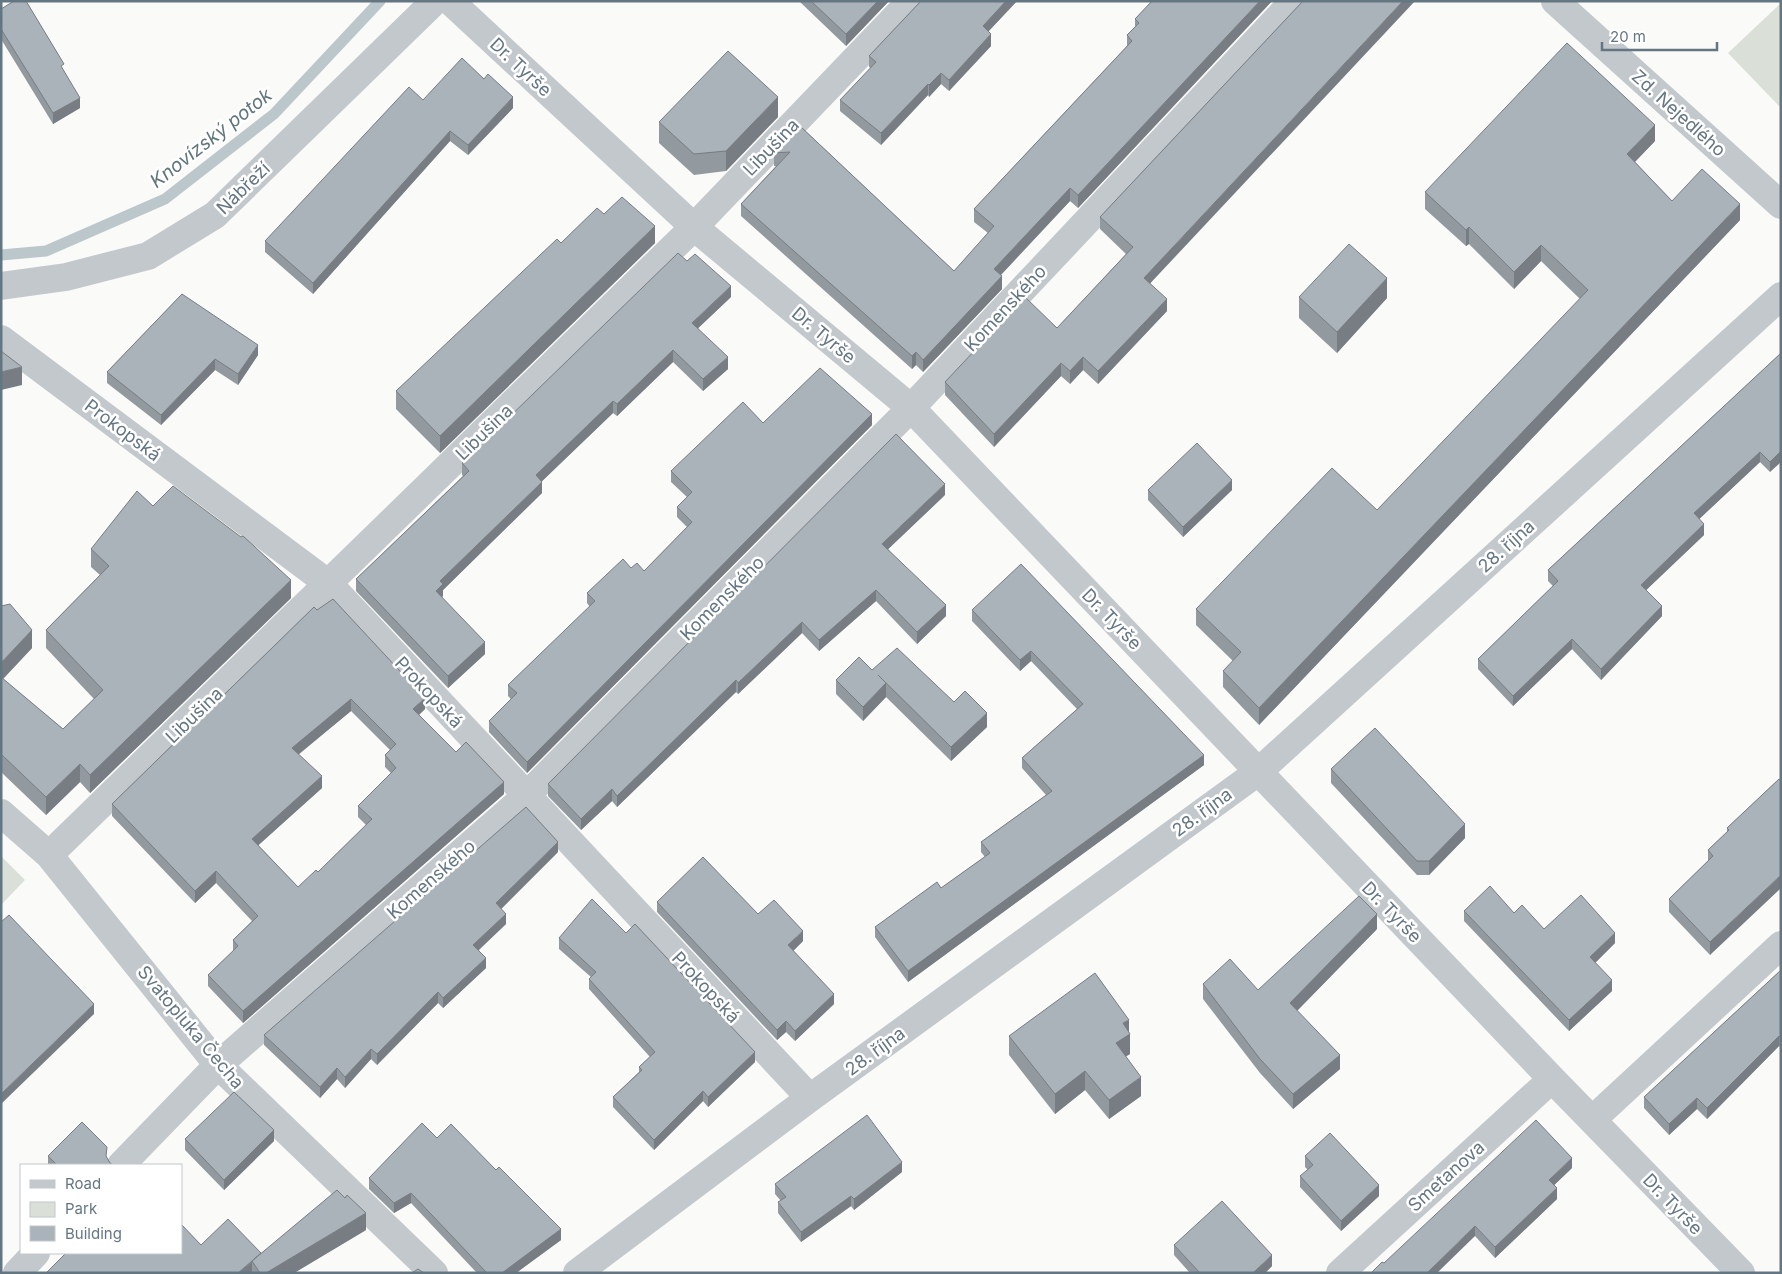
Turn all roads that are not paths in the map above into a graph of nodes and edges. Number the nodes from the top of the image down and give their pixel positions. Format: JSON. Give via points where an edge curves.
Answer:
{"nodes":[{"id":1,"x":435,"y":1,"type":"edge"},
{"id":2,"x":450,"y":1,"type":"edge"},
{"id":3,"x":911,"y":1,"type":"edge"},
{"id":4,"x":1294,"y":1,"type":"edge"},
{"id":5,"x":1556,"y":1,"type":"edge"},
{"id":6,"x":1781,"y":205,"type":"edge"},
{"id":7,"x":694,"y":227,"type":"junction"},
{"id":8,"x":1,"y":286,"type":"edge"},
{"id":9,"x":1781,"y":296,"type":"edge"},
{"id":10,"x":1,"y":338,"type":"edge"},
{"id":11,"x":911,"y":408,"type":"junction"},
{"id":12,"x":329,"y":584,"type":"junction"},
{"id":13,"x":1258,"y":772,"type":"junction"},
{"id":14,"x":526,"y":796,"type":"junction"},
{"id":15,"x":1,"y":813,"type":"edge"},
{"id":16,"x":49,"y":854,"type":"junction"},
{"id":17,"x":1781,"y":945,"type":"edge"},
{"id":18,"x":218,"y":1065,"type":"junction"},
{"id":19,"x":1552,"y":1079,"type":"junction"},
{"id":20,"x":810,"y":1098,"type":"junction"},
{"id":21,"x":1592,"y":1120,"type":"junction"},
{"id":22,"x":122,"y":1164,"type":"edge"},
{"id":23,"x":35,"y":1254,"type":"edge"},
{"id":24,"x":16,"y":1273,"type":"edge"},
{"id":25,"x":434,"y":1273,"type":"edge"},
{"id":26,"x":577,"y":1273,"type":"edge"},
{"id":27,"x":1340,"y":1273,"type":"edge"},
{"id":28,"x":1741,"y":1273,"type":"edge"}],
"edges":[{"from":1,"to":8,"type":"street","name":"Nábřeží","via":[[215,215],[148,256],[66,277]]},
{"from":2,"to":7,"type":"street","name":"Dr. Tyrše"},
{"from":3,"to":7,"type":"street","name":"Libušina"},
{"from":4,"to":11,"type":"street","name":"Komenského"},
{"from":5,"to":6,"type":"street","name":"Zd. Nejedlého"},
{"from":7,"to":11,"type":"street","name":"Dr. Tyrše"},
{"from":7,"to":12,"type":"street","name":"Libušina"},
{"from":9,"to":13,"type":"street","name":"28. října"},
{"from":10,"to":12,"type":"street","name":"Prokopská"},
{"from":11,"to":13,"type":"street","name":"Dr. Tyrše"},
{"from":11,"to":14,"type":"street","name":"Komenského"},
{"from":12,"to":14,"type":"street","name":"Prokopská"},
{"from":12,"to":16,"type":"street","name":"Libušina"},
{"from":13,"to":19,"type":"street","name":"Dr. Tyrše"},
{"from":13,"to":20,"type":"street","name":"28. října"},
{"from":14,"to":18,"type":"street","name":"Komenského"},
{"from":14,"to":20,"type":"street","name":"Prokopská"},
{"from":15,"to":16,"type":"street","name":"Svatopluka Čecha"},
{"from":16,"to":18,"type":"street","name":"Svatopluka Čecha"},
{"from":17,"to":21,"type":"street"},
{"from":18,"to":22,"type":"street","name":"Komenského"},
{"from":18,"to":25,"type":"street","name":"Svatopluka Čecha"},
{"from":19,"to":21,"type":"street","name":"Dr. Tyrše"},
{"from":19,"to":27,"type":"street","name":"Smetanova"},
{"from":20,"to":26,"type":"street","name":"28. října"},
{"from":21,"to":28,"type":"street","name":"Dr. Tyrše"},
{"from":23,"to":24,"type":"street"}]}
